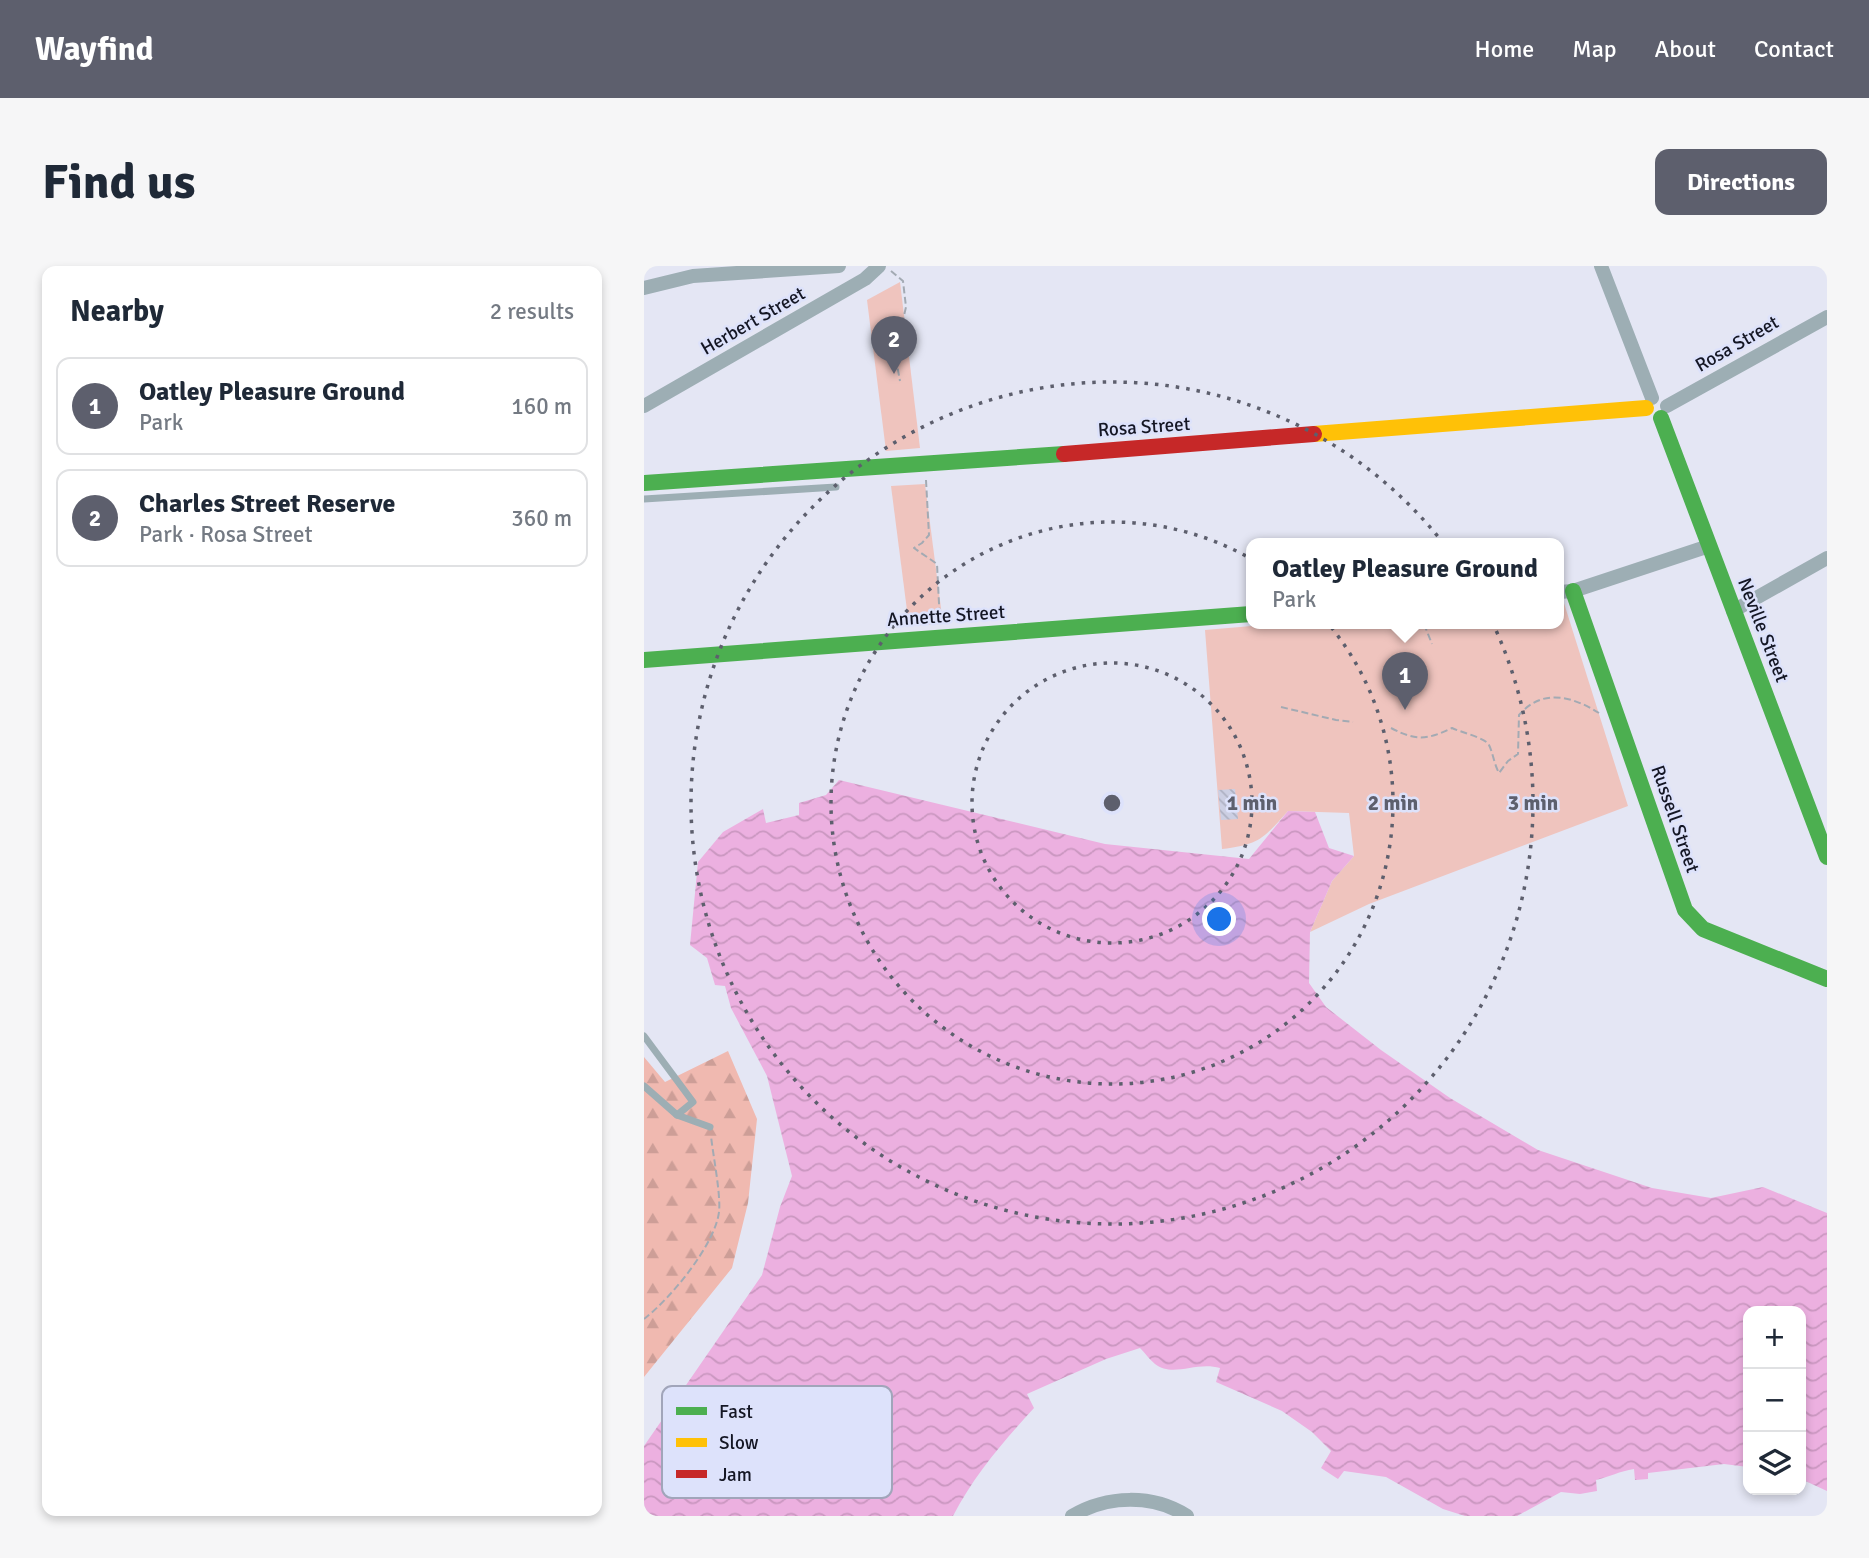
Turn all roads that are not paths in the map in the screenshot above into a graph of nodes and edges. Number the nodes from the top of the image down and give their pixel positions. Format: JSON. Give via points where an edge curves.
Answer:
{"nodes":[{"id":1,"x":839,"y":266,"type":"edge"},
{"id":2,"x":879,"y":266,"type":"edge"},
{"id":3,"x":1601,"y":266,"type":"edge"},
{"id":4,"x":644,"y":288,"type":"edge"},
{"id":5,"x":1827,"y":317,"type":"edge"},
{"id":6,"x":1649,"y":403,"type":"junction"},
{"id":7,"x":644,"y":407,"type":"edge"},
{"id":8,"x":1664,"y":412,"type":"junction"},
{"id":9,"x":644,"y":483,"type":"edge"},
{"id":10,"x":836,"y":487,"type":"dead end"},
{"id":11,"x":644,"y":499,"type":"edge"},
{"id":12,"x":1709,"y":546,"type":"junction"},
{"id":13,"x":1827,"y":558,"type":"edge"},
{"id":14,"x":1566,"y":591,"type":"edge"},
{"id":15,"x":1733,"y":611,"type":"junction"},
{"id":16,"x":1246,"y":614,"type":"edge"},
{"id":17,"x":644,"y":660,"type":"edge"},
{"id":18,"x":1827,"y":857,"type":"edge"},
{"id":19,"x":1827,"y":979,"type":"edge"},
{"id":20,"x":644,"y":1036,"type":"edge"},
{"id":21,"x":644,"y":1086,"type":"edge"},
{"id":22,"x":677,"y":1115,"type":"junction"},
{"id":23,"x":710,"y":1128,"type":"road end"},
{"id":24,"x":1072,"y":1516,"type":"edge"},
{"id":25,"x":1187,"y":1516,"type":"edge"}],
"edges":[{"from":1,"to":4,"type":"street","via":[[693,276]]},
{"from":2,"to":7,"type":"street","name":"Herbert Street","via":[[865,279]]},
{"from":3,"to":6,"type":"street"},
{"from":5,"to":8,"type":"street","name":"Rosa Street"},
{"from":6,"to":8,"type":"street","via":[[1651,417]]},
{"from":6,"to":9,"type":"street","name":"Rosa Street","via":[[900,467]]},
{"from":8,"to":12,"type":"street","name":"Neville Street"},
{"from":10,"to":11,"type":"lane"},
{"from":12,"to":14,"type":"street"},
{"from":12,"to":15,"type":"street","name":"Neville Street"},
{"from":13,"to":15,"type":"street"},
{"from":14,"to":19,"type":"street","name":"Russell Street","via":[[1690,917],[1703,929]]},
{"from":15,"to":18,"type":"street","name":"Neville Street"},
{"from":16,"to":17,"type":"street","name":"Annette Street"},
{"from":20,"to":22,"type":"lane","via":[[693,1102]]},
{"from":21,"to":22,"type":"lane"},
{"from":22,"to":23,"type":"lane"},
{"from":24,"to":25,"type":"street","via":[[1104,1503],[1134,1500],[1165,1505]]}]}
